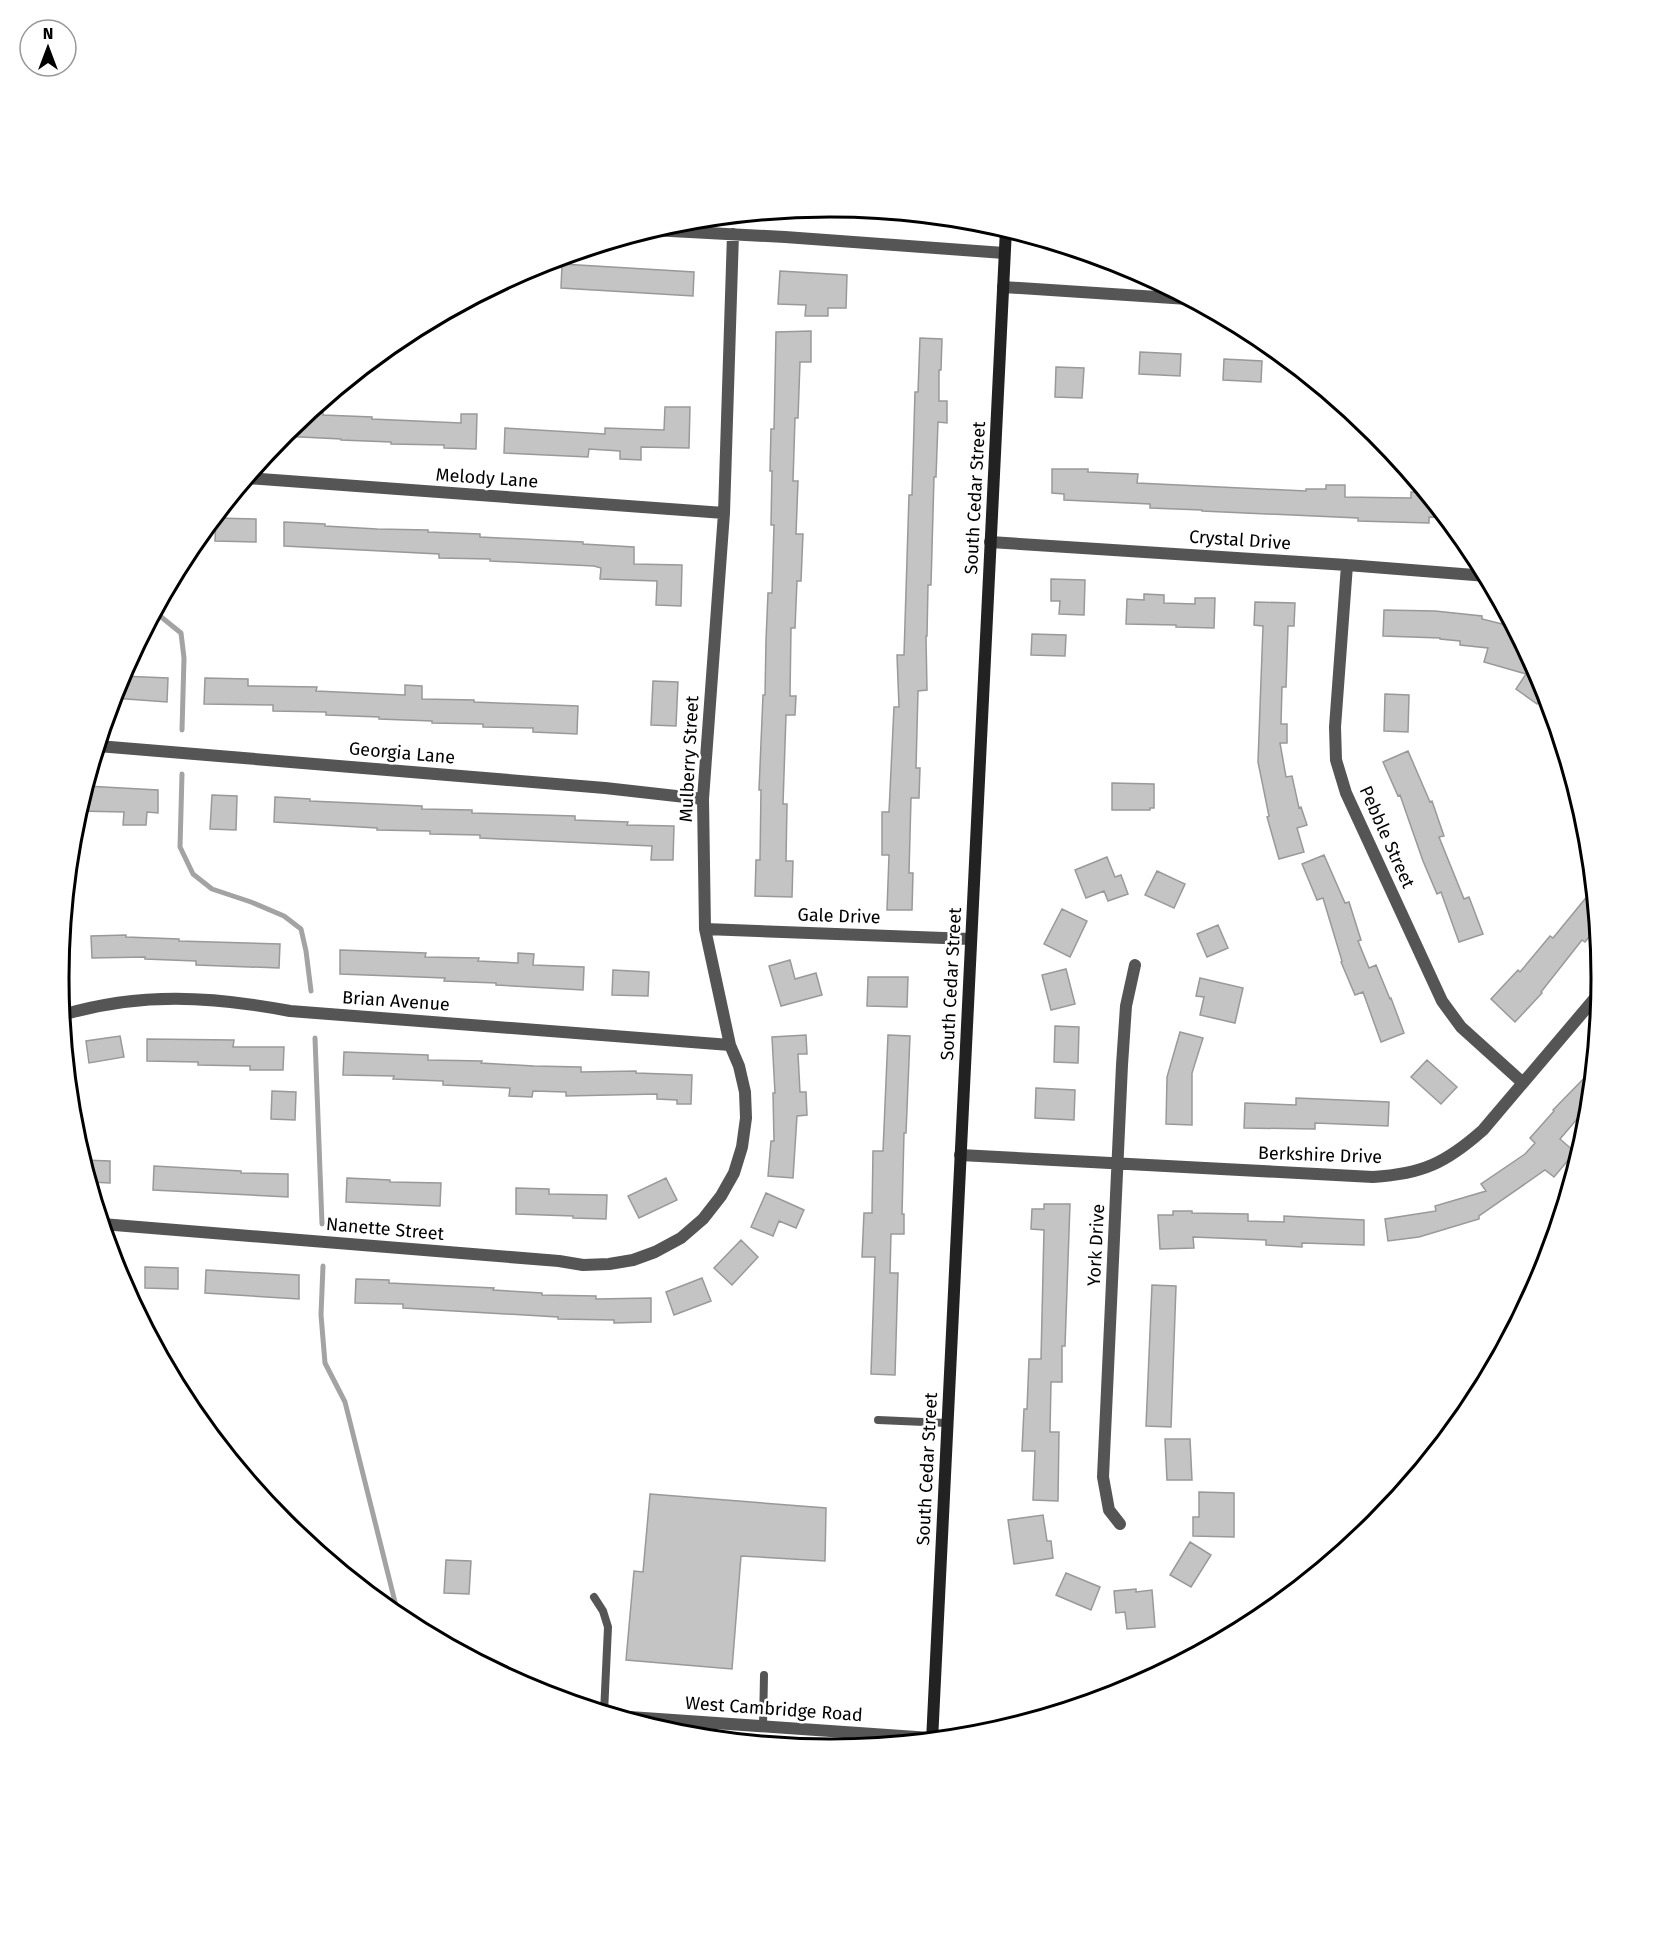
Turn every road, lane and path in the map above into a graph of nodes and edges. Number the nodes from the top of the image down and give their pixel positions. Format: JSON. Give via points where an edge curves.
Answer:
{"nodes":[{"id":1,"x":684,"y":232,"type":"edge"},
{"id":2,"x":733,"y":234,"type":"junction"},
{"id":3,"x":1005,"y":238,"type":"edge"},
{"id":4,"x":1004,"y":253,"type":"junction"},
{"id":5,"x":1003,"y":286,"type":"junction"},
{"id":6,"x":1170,"y":298,"type":"edge"},
{"id":7,"x":256,"y":479,"type":"edge"},
{"id":8,"x":724,"y":513,"type":"junction"},
{"id":9,"x":990,"y":542,"type":"junction"},
{"id":10,"x":1347,"y":564,"type":"junction"},
{"id":11,"x":1476,"y":575,"type":"edge"},
{"id":12,"x":105,"y":747,"type":"edge"},
{"id":13,"x":703,"y":799,"type":"junction"},
{"id":14,"x":705,"y":928,"type":"junction"},
{"id":15,"x":971,"y":939,"type":"junction"},
{"id":16,"x":1135,"y":965,"type":"dead end"},
{"id":17,"x":1591,"y":1003,"type":"edge"},
{"id":18,"x":70,"y":1013,"type":"edge"},
{"id":19,"x":730,"y":1045,"type":"junction"},
{"id":20,"x":1523,"y":1083,"type":"junction"},
{"id":21,"x":960,"y":1155,"type":"junction"},
{"id":22,"x":1118,"y":1164,"type":"junction"},
{"id":23,"x":110,"y":1225,"type":"edge"},
{"id":24,"x":662,"y":1249,"type":"joint"},
{"id":25,"x":878,"y":1420,"type":"dead end"},
{"id":26,"x":947,"y":1423,"type":"junction"},
{"id":27,"x":1120,"y":1524,"type":"dead end"},
{"id":28,"x":594,"y":1597,"type":"dead end"},
{"id":29,"x":764,"y":1675,"type":"dead end"},
{"id":30,"x":604,"y":1705,"type":"edge"},
{"id":31,"x":654,"y":1719,"type":"edge"},
{"id":32,"x":762,"y":1726,"type":"junction"},
{"id":33,"x":932,"y":1733,"type":"edge"},
{"id":34,"x":897,"y":1736,"type":"edge"}],
"edges":[{"from":1,"to":2,"type":"street"},
{"from":2,"to":4,"type":"street"},
{"from":2,"to":8,"type":"street","name":"Mulberry Street"},
{"from":3,"to":4,"type":"main road","name":"South Cedar Street"},
{"from":4,"to":5,"type":"main road","name":"South Cedar Street"},
{"from":5,"to":6,"type":"street"},
{"from":5,"to":9,"type":"main road","name":"South Cedar Street"},
{"from":7,"to":8,"type":"street","name":"Melody Lane"},
{"from":8,"to":13,"type":"street","name":"Mulberry Street"},
{"from":9,"to":10,"type":"street","name":"Crystal Drive"},
{"from":9,"to":15,"type":"main road","name":"South Cedar Street"},
{"from":10,"to":11,"type":"street","name":"Crystal Drive"},
{"from":10,"to":20,"type":"street","name":"Pebble Street","via":[[1335,727],[1336,760],[1346,793],[1442,1001],[1461,1027]]},
{"from":12,"to":13,"type":"street","name":"Georgia Lane"},
{"from":13,"to":14,"type":"street","name":"Mulberry Street"},
{"from":14,"to":15,"type":"street","name":"Gale Drive"},
{"from":14,"to":19,"type":"street","name":"Mulberry Street"},
{"from":15,"to":21,"type":"main road","name":"South Cedar Street"},
{"from":16,"to":22,"type":"street","name":"York Drive","via":[[1126,1006]]},
{"from":17,"to":20,"type":"street","name":"Berkshire Drive"},
{"from":18,"to":19,"type":"street","name":"Brian Avenue","via":[[162,998],[207,998],[290,1011]]},
{"from":19,"to":24,"type":"street","name":"Mulberry Street","via":[[745,1092],[746,1118],[734,1173],[703,1219]]},
{"from":20,"to":22,"type":"street","name":"Berkshire Drive","via":[[1462,1149],[1422,1170],[1398,1175]]},
{"from":21,"to":22,"type":"street","name":"Berkshire Drive"},
{"from":21,"to":26,"type":"main road","name":"South Cedar Street"},
{"from":22,"to":27,"type":"street","name":"York Drive","via":[[1103,1477],[1108,1510]]},
{"from":23,"to":24,"type":"street","name":"Nanette Street","via":[[583,1265],[633,1260]]},
{"from":25,"to":26,"type":"lane"},
{"from":26,"to":33,"type":"main road","name":"South Cedar Street"},
{"from":28,"to":30,"type":"lane","via":[[608,1627]]},
{"from":29,"to":32,"type":"lane"},
{"from":31,"to":32,"type":"street","name":"West Cambridge Road"},
{"from":32,"to":34,"type":"street","name":"West Cambridge Road"}]}
